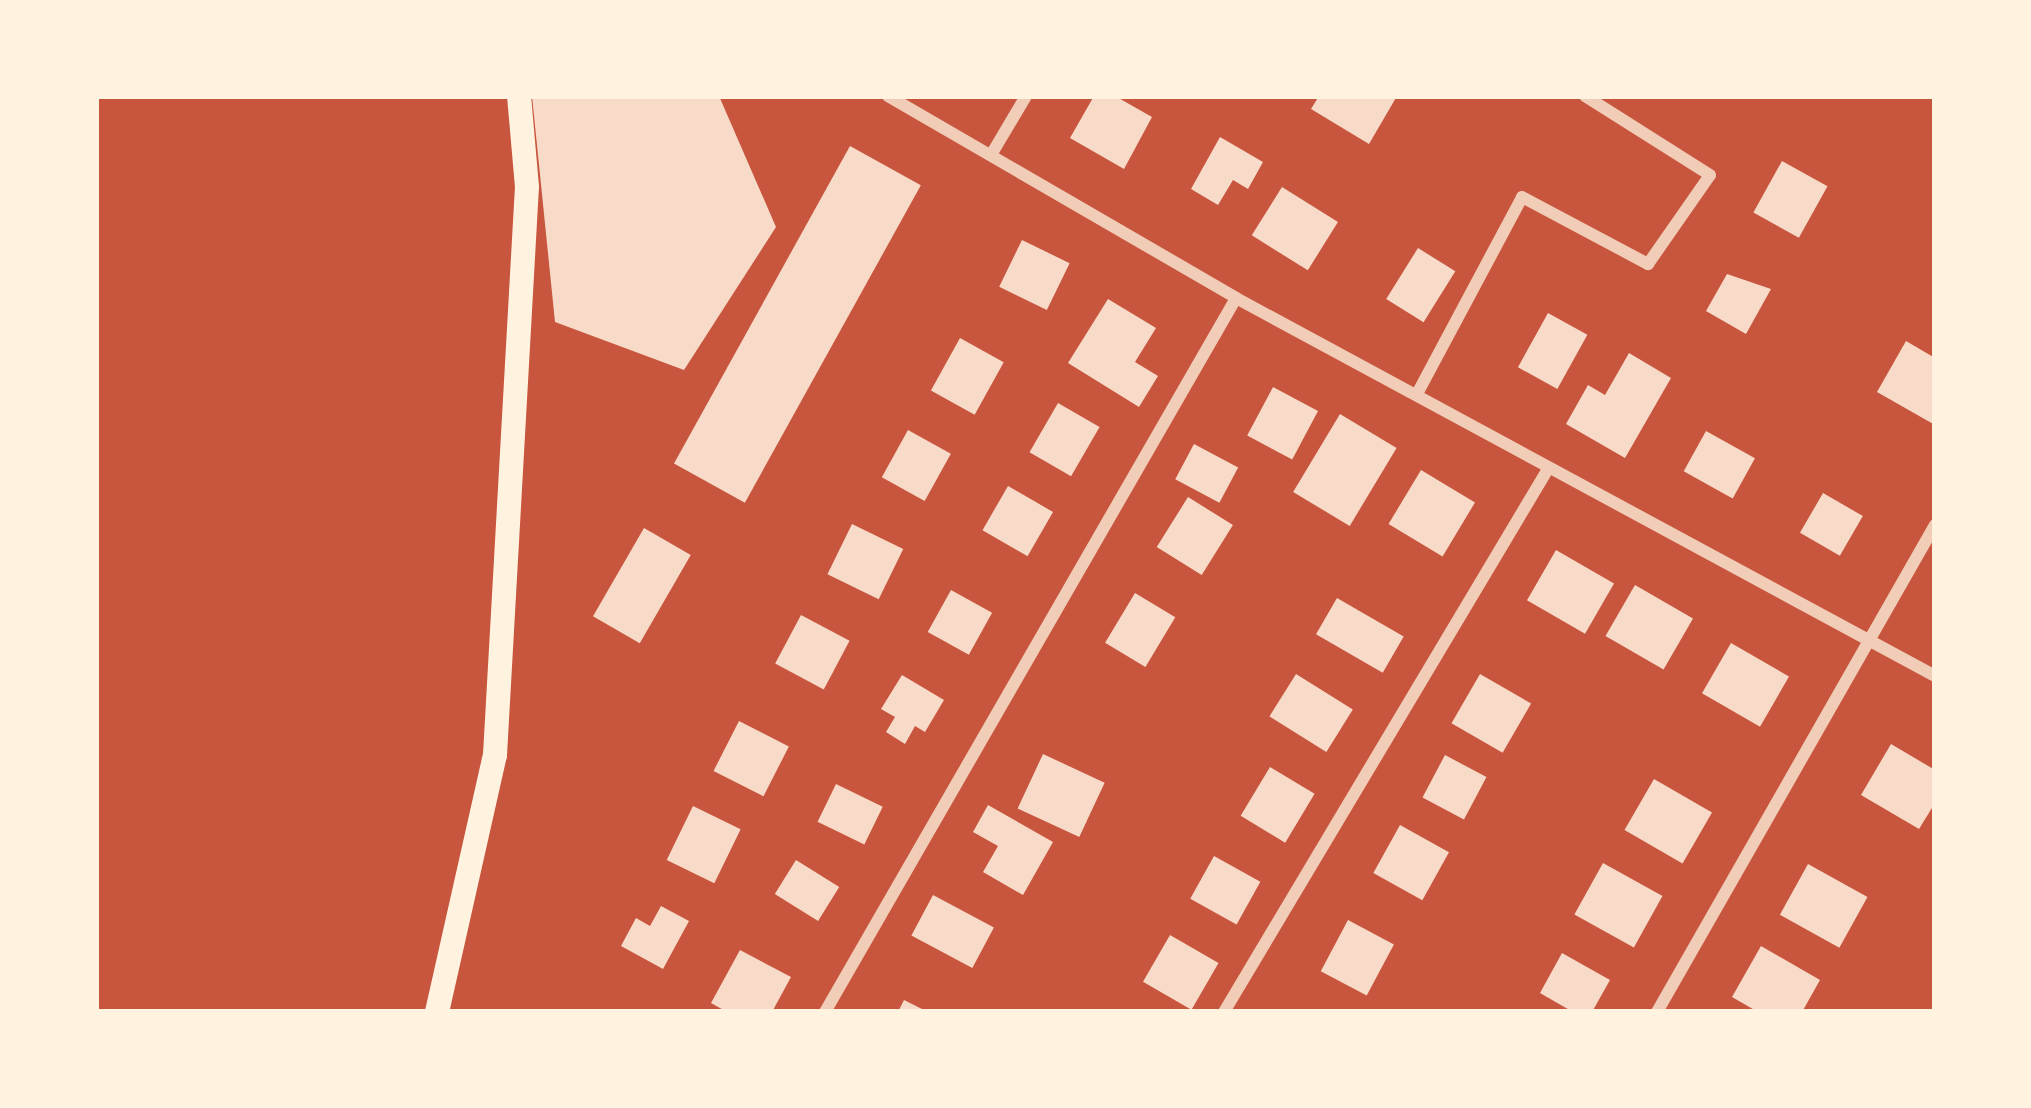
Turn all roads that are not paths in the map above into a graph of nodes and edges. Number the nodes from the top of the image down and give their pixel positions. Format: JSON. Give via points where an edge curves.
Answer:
{"nodes":[{"id":1,"x":519,"y":96,"type":"edge"},
{"id":2,"x":888,"y":96,"type":"edge"},
{"id":3,"x":1026,"y":96,"type":"edge"},
{"id":4,"x":1585,"y":96,"type":"edge"},
{"id":5,"x":991,"y":155,"type":"junction"},
{"id":6,"x":1236,"y":298,"type":"junction"},
{"id":7,"x":1417,"y":394,"type":"junction"},
{"id":8,"x":1548,"y":469,"type":"junction"},
{"id":9,"x":1935,"y":525,"type":"edge"},
{"id":10,"x":1872,"y":640,"type":"junction"},
{"id":11,"x":1935,"y":676,"type":"edge"},
{"id":12,"x":436,"y":1012,"type":"edge"},
{"id":13,"x":825,"y":1012,"type":"edge"},
{"id":14,"x":1224,"y":1012,"type":"edge"},
{"id":15,"x":1657,"y":1012,"type":"edge"}],
"edges":[{"from":1,"to":12,"type":"main road","via":[[527,188],[495,755]]},
{"from":2,"to":5,"type":"street"},
{"from":3,"to":5,"type":"street"},
{"from":4,"to":7,"type":"street","via":[[1710,175],[1648,264],[1522,196]]},
{"from":5,"to":6,"type":"street"},
{"from":6,"to":7,"type":"street"},
{"from":6,"to":13,"type":"street"},
{"from":7,"to":8,"type":"street"},
{"from":8,"to":10,"type":"street"},
{"from":8,"to":14,"type":"street"},
{"from":9,"to":10,"type":"street"},
{"from":10,"to":11,"type":"street"},
{"from":10,"to":15,"type":"street"}]}
